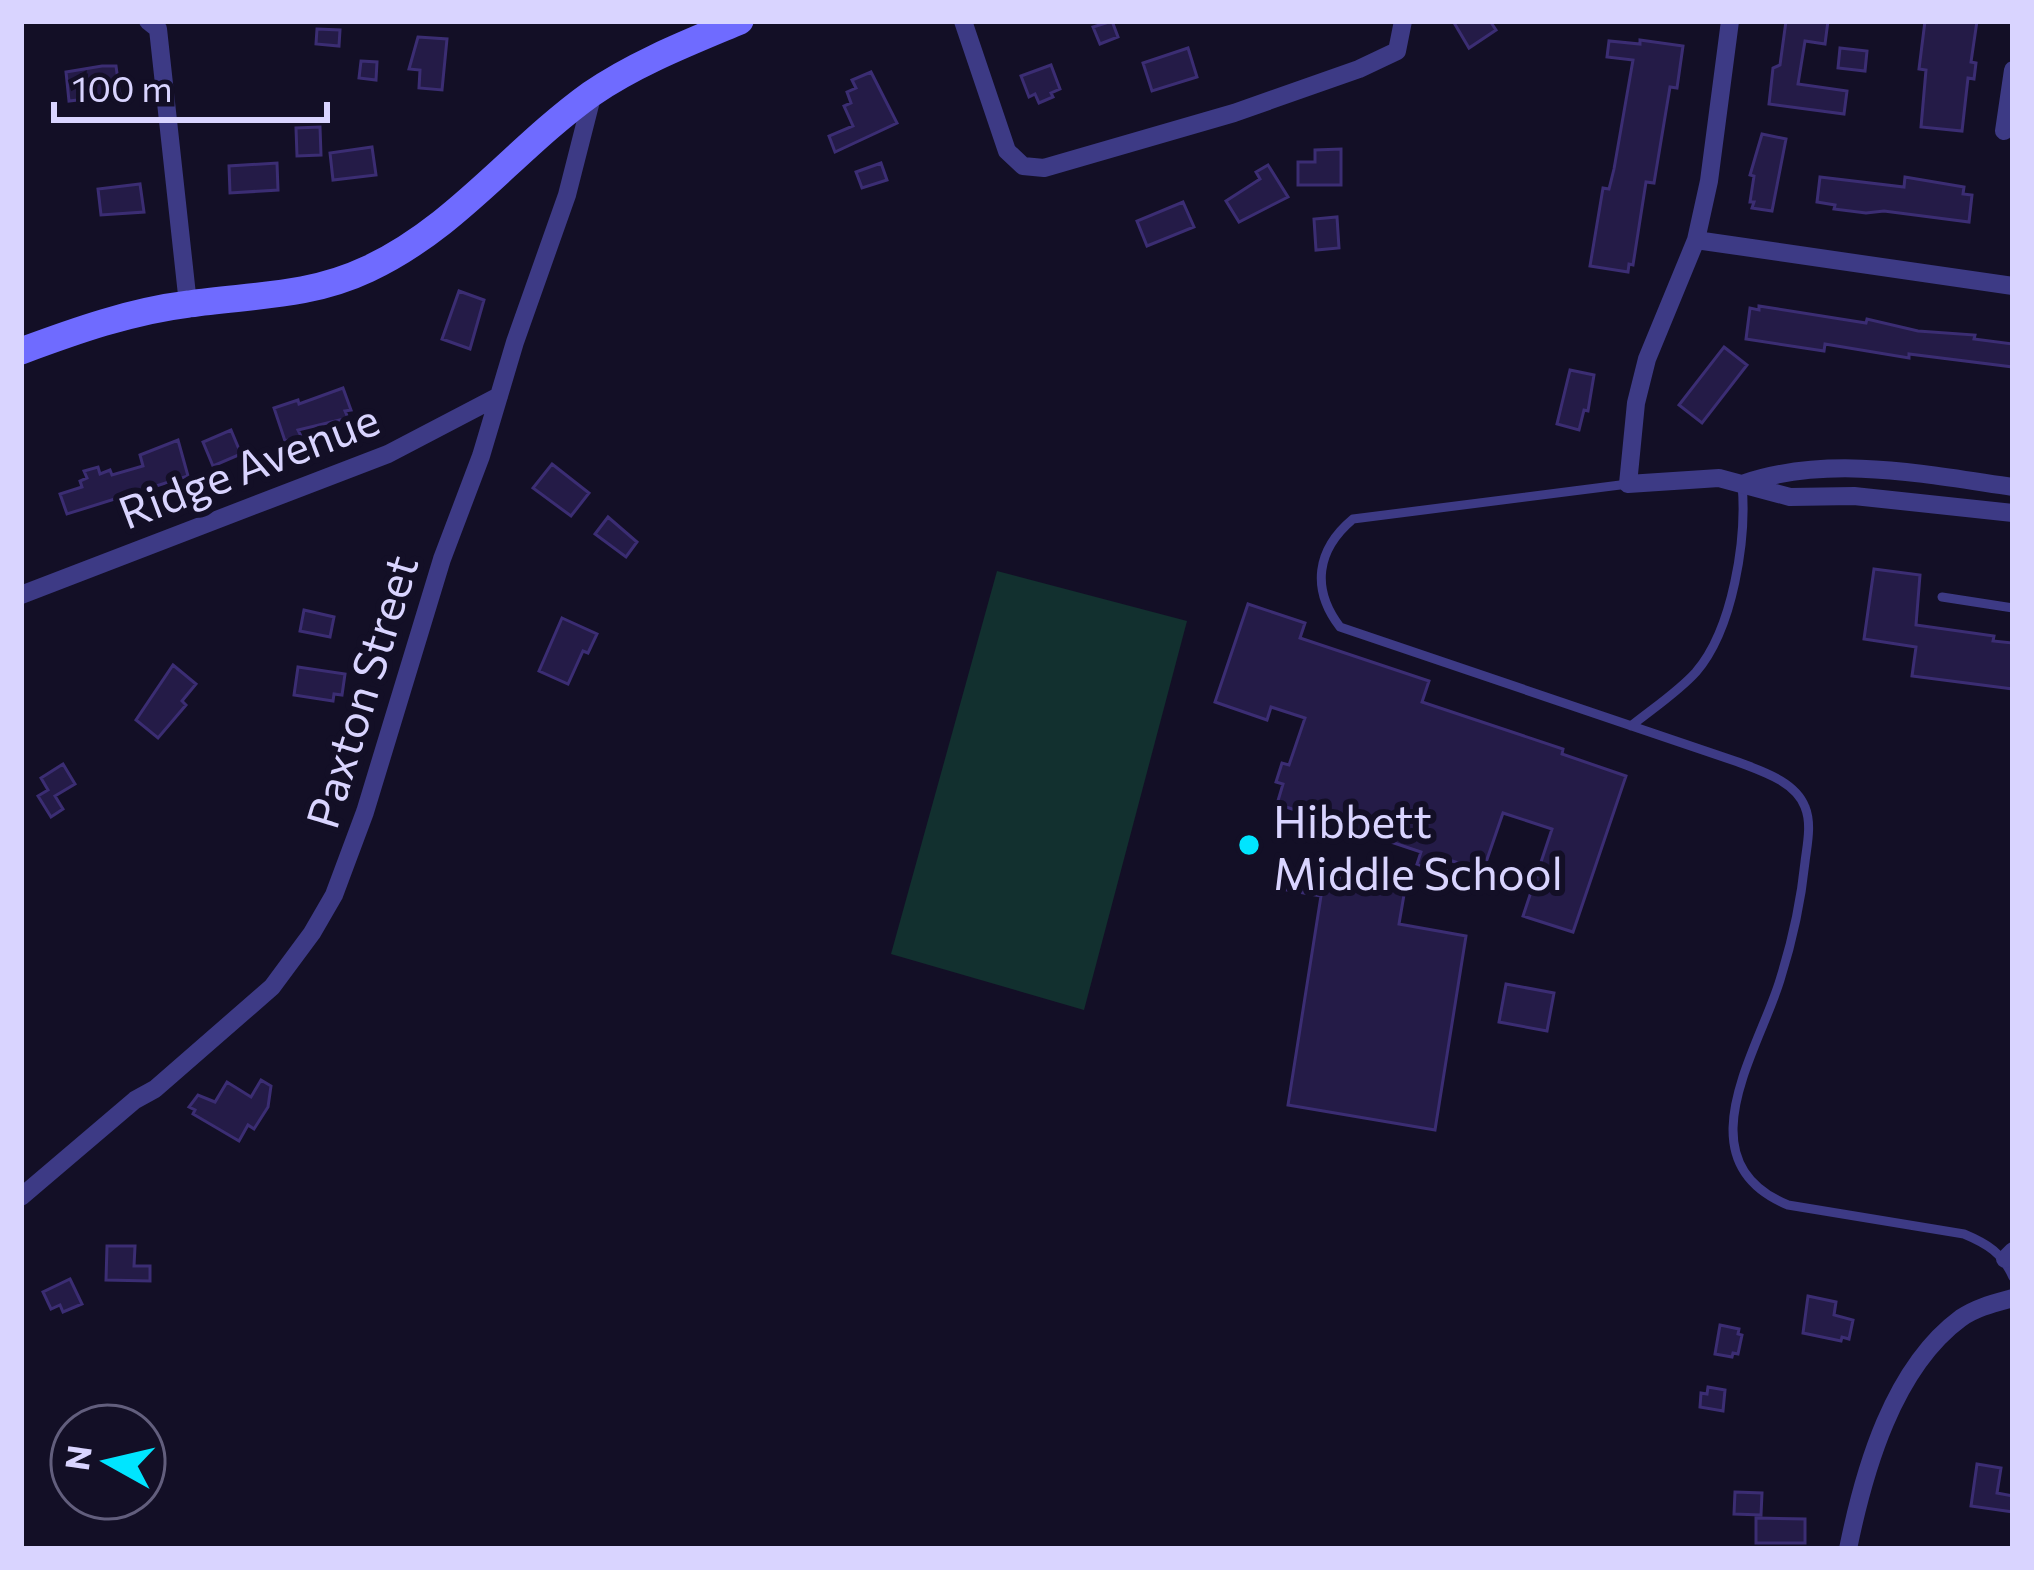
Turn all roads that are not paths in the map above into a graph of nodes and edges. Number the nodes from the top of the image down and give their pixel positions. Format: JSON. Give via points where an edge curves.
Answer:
{"nodes":[{"id":1,"x":148,"y":21,"type":"edge"},
{"id":2,"x":740,"y":21,"type":"edge"},
{"id":3,"x":963,"y":21,"type":"edge"},
{"id":4,"x":1403,"y":21,"type":"edge"},
{"id":5,"x":1730,"y":21,"type":"edge"},
{"id":6,"x":2013,"y":70,"type":"edge"},
{"id":7,"x":592,"y":93,"type":"junction"},
{"id":8,"x":2004,"y":131,"type":"dead end"},
{"id":9,"x":1696,"y":240,"type":"junction"},
{"id":10,"x":2013,"y":286,"type":"edge"},
{"id":11,"x":188,"y":304,"type":"junction"},
{"id":12,"x":21,"y":352,"type":"edge"},
{"id":13,"x":499,"y":396,"type":"junction"},
{"id":14,"x":1628,"y":484,"type":"junction"},
{"id":15,"x":1742,"y":484,"type":"junction"},
{"id":16,"x":2013,"y":488,"type":"edge"},
{"id":17,"x":2013,"y":513,"type":"edge"},
{"id":18,"x":21,"y":595,"type":"edge"},
{"id":19,"x":1942,"y":597,"type":"dead end"},
{"id":20,"x":2013,"y":608,"type":"edge"},
{"id":21,"x":1631,"y":726,"type":"junction"},
{"id":22,"x":21,"y":1196,"type":"edge"},
{"id":23,"x":2010,"y":1262,"type":"edge"},
{"id":24,"x":2013,"y":1298,"type":"edge"},
{"id":25,"x":1848,"y":1549,"type":"edge"}],
"edges":[{"from":1,"to":11,"type":"street","via":[[158,29]]},
{"from":2,"to":7,"type":"main road"},
{"from":3,"to":4,"type":"street","via":[[1007,151],[1022,166],[1066,165],[1359,69],[1397,51]]},
{"from":5,"to":9,"type":"street"},
{"from":6,"to":8,"type":"street"},
{"from":7,"to":11,"type":"main road","via":[[403,252],[324,286]]},
{"from":7,"to":13,"type":"street","name":"Paxton Street","via":[[567,195]]},
{"from":9,"to":10,"type":"street"},
{"from":9,"to":14,"type":"street","via":[[1647,359]]},
{"from":11,"to":12,"type":"main road"},
{"from":13,"to":18,"type":"street","name":"Ridge Avenue","via":[[388,454]]},
{"from":13,"to":22,"type":"street","name":"Paxton Street","via":[[351,854],[312,933],[240,1018]]},
{"from":14,"to":15,"type":"street"},
{"from":14,"to":21,"type":"lane","via":[[1353,520],[1331,537],[1321,576],[1323,605],[1340,627]]},
{"from":15,"to":16,"type":"street","via":[[1782,470],[1827,468]]},
{"from":15,"to":17,"type":"street","via":[[1790,497]]},
{"from":15,"to":21,"type":"lane","via":[[1745,513],[1719,637],[1695,672]]},
{"from":19,"to":20,"type":"lane"},
{"from":21,"to":23,"type":"lane","via":[[1769,775],[1805,806],[1809,834],[1795,920],[1733,1102],[1740,1165],[1768,1197],[1788,1205],[1964,1234]]},
{"from":24,"to":25,"type":"street","via":[[1959,1320],[1901,1391]]}]}
